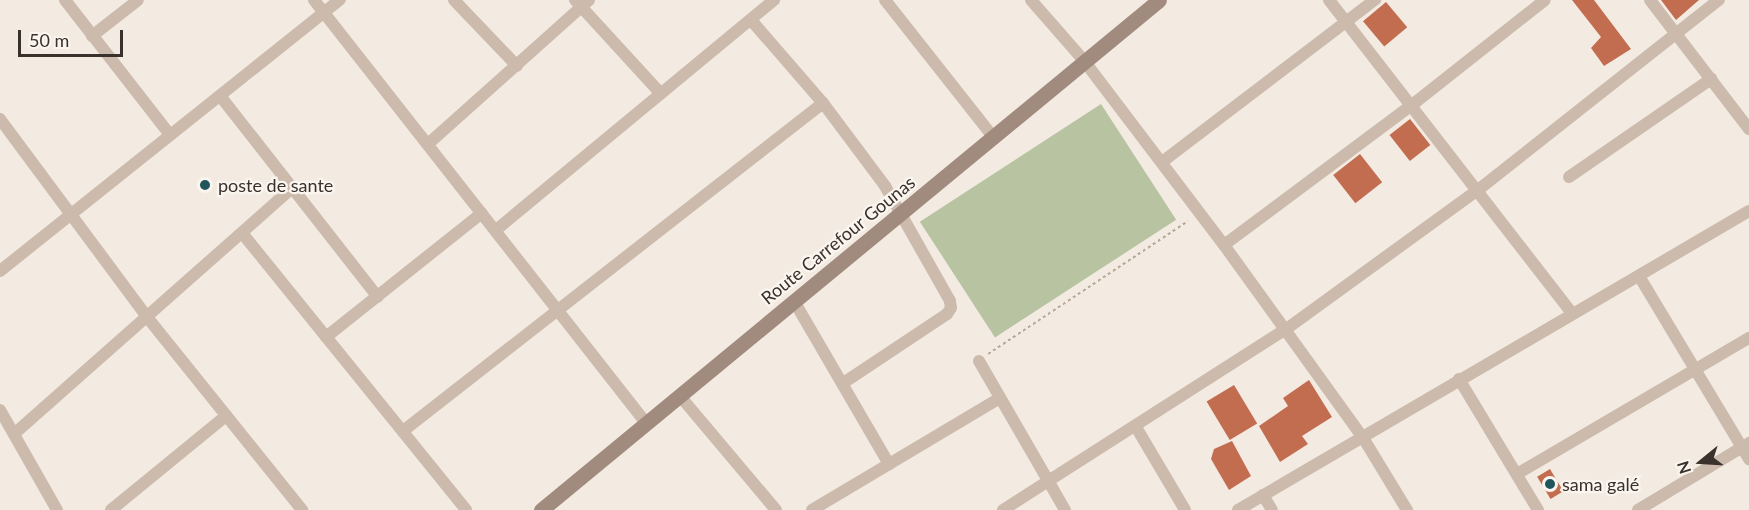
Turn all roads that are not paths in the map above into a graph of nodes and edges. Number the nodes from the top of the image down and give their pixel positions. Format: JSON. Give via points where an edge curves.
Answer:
{"nodes":[{"id":1,"x":65,"y":0,"type":"edge"},
{"id":2,"x":138,"y":0,"type":"edge"},
{"id":3,"x":314,"y":0,"type":"edge"},
{"id":4,"x":340,"y":0,"type":"edge"},
{"id":5,"x":454,"y":0,"type":"edge"},
{"id":6,"x":774,"y":0,"type":"edge"},
{"id":7,"x":885,"y":0,"type":"edge"},
{"id":8,"x":1031,"y":0,"type":"edge"},
{"id":9,"x":1160,"y":0,"type":"edge"},
{"id":10,"x":1329,"y":0,"type":"edge"},
{"id":11,"x":1375,"y":0,"type":"edge"},
{"id":12,"x":1545,"y":0,"type":"edge"},
{"id":13,"x":1650,"y":0,"type":"edge"},
{"id":14,"x":1719,"y":0,"type":"edge"},
{"id":15,"x":582,"y":2,"type":"edge"},
{"id":16,"x":323,"y":12,"type":"junction"},
{"id":17,"x":751,"y":20,"type":"junction"},
{"id":18,"x":1346,"y":22,"type":"junction"},
{"id":19,"x":1675,"y":33,"type":"junction"},
{"id":20,"x":92,"y":36,"type":"junction"},
{"id":21,"x":1085,"y":62,"type":"junction"},
{"id":22,"x":517,"y":66,"type":"junction"},
{"id":23,"x":1711,"y":79,"type":"junction"},
{"id":24,"x":661,"y":94,"type":"junction"},
{"id":25,"x":221,"y":97,"type":"junction"},
{"id":26,"x":823,"y":103,"type":"junction"},
{"id":27,"x":1412,"y":105,"type":"junction"},
{"id":28,"x":1744,"y":112,"type":"edge"},
{"id":29,"x":0,"y":119,"type":"edge"},
{"id":30,"x":1749,"y":129,"type":"edge"},
{"id":31,"x":171,"y":135,"type":"junction"},
{"id":32,"x":994,"y":138,"type":"junction"},
{"id":33,"x":428,"y":144,"type":"junction"},
{"id":34,"x":1162,"y":162,"type":"junction"},
{"id":35,"x":1569,"y":177,"type":"dead end"},
{"id":36,"x":291,"y":189,"type":"junction"},
{"id":37,"x":1478,"y":190,"type":"junction"},
{"id":38,"x":1749,"y":212,"type":"edge"},
{"id":39,"x":482,"y":213,"type":"junction"},
{"id":40,"x":902,"y":213,"type":"junction"},
{"id":41,"x":72,"y":214,"type":"junction"},
{"id":42,"x":496,"y":231,"type":"junction"},
{"id":43,"x":242,"y":233,"type":"junction"},
{"id":44,"x":1224,"y":244,"type":"junction"},
{"id":45,"x":0,"y":271,"type":"edge"},
{"id":46,"x":1639,"y":276,"type":"junction"},
{"id":47,"x":378,"y":297,"type":"junction"},
{"id":48,"x":795,"y":301,"type":"junction"},
{"id":49,"x":558,"y":308,"type":"junction"},
{"id":50,"x":1572,"y":313,"type":"junction"},
{"id":51,"x":147,"y":316,"type":"junction"},
{"id":52,"x":1285,"y":330,"type":"junction"},
{"id":53,"x":326,"y":337,"type":"junction"},
{"id":54,"x":1749,"y":338,"type":"edge"},
{"id":55,"x":981,"y":359,"type":"road end"},
{"id":56,"x":1695,"y":368,"type":"junction"},
{"id":57,"x":1458,"y":379,"type":"junction"},
{"id":58,"x":843,"y":382,"type":"junction"},
{"id":59,"x":680,"y":396,"type":"junction"},
{"id":60,"x":1000,"y":398,"type":"junction"},
{"id":61,"x":0,"y":410,"type":"edge"},
{"id":62,"x":226,"y":416,"type":"junction"},
{"id":63,"x":646,"y":423,"type":"junction"},
{"id":64,"x":1136,"y":427,"type":"junction"},
{"id":65,"x":403,"y":430,"type":"junction"},
{"id":66,"x":14,"y":434,"type":"junction"},
{"id":67,"x":1362,"y":436,"type":"junction"},
{"id":68,"x":1745,"y":445,"type":"edge"},
{"id":69,"x":1749,"y":459,"type":"edge"},
{"id":70,"x":889,"y":464,"type":"junction"},
{"id":71,"x":1517,"y":474,"type":"junction"},
{"id":72,"x":1049,"y":483,"type":"junction"},
{"id":73,"x":1263,"y":495,"type":"junction"},
{"id":74,"x":771,"y":508,"type":"edge"},
{"id":75,"x":300,"y":509,"type":"edge"},
{"id":76,"x":57,"y":510,"type":"edge"},
{"id":77,"x":111,"y":510,"type":"edge"},
{"id":78,"x":466,"y":510,"type":"edge"},
{"id":79,"x":541,"y":510,"type":"edge"},
{"id":80,"x":812,"y":510,"type":"edge"},
{"id":81,"x":1003,"y":510,"type":"edge"},
{"id":82,"x":1065,"y":510,"type":"edge"},
{"id":83,"x":1185,"y":510,"type":"edge"},
{"id":84,"x":1238,"y":510,"type":"edge"},
{"id":85,"x":1272,"y":510,"type":"edge"},
{"id":86,"x":1407,"y":510,"type":"edge"},
{"id":87,"x":1538,"y":510,"type":"edge"},
{"id":88,"x":1638,"y":510,"type":"edge"}],
"edges":[{"from":1,"to":20,"type":"street"},
{"from":2,"to":20,"type":"street"},
{"from":3,"to":16,"type":"street"},
{"from":4,"to":16,"type":"street"},
{"from":5,"to":22,"type":"street"},
{"from":6,"to":17,"type":"street"},
{"from":7,"to":32,"type":"street"},
{"from":8,"to":21,"type":"street"},
{"from":9,"to":21,"type":"main road","name":"Route Carrefour Gounas"},
{"from":10,"to":18,"type":"street"},
{"from":11,"to":18,"type":"street"},
{"from":12,"to":27,"type":"street"},
{"from":13,"to":19,"type":"street"},
{"from":14,"to":19,"type":"street"},
{"from":15,"to":22,"type":"street"},
{"from":15,"to":24,"type":"street"},
{"from":16,"to":25,"type":"street"},
{"from":16,"to":33,"type":"street"},
{"from":17,"to":24,"type":"street"},
{"from":17,"to":26,"type":"street"},
{"from":18,"to":27,"type":"street"},
{"from":18,"to":34,"type":"street"},
{"from":19,"to":23,"type":"street"},
{"from":19,"to":37,"type":"street"},
{"from":20,"to":31,"type":"street"},
{"from":21,"to":32,"type":"main road","name":"Route Carrefour Gounas"},
{"from":21,"to":34,"type":"street"},
{"from":22,"to":33,"type":"street"},
{"from":23,"to":28,"type":"street"},
{"from":23,"to":35,"type":"street"},
{"from":24,"to":42,"type":"street"},
{"from":25,"to":31,"type":"street"},
{"from":25,"to":36,"type":"street"},
{"from":26,"to":40,"type":"street"},
{"from":26,"to":49,"type":"street"},
{"from":27,"to":37,"type":"street"},
{"from":27,"to":44,"type":"street"},
{"from":28,"to":30,"type":"street"},
{"from":29,"to":41,"type":"street"},
{"from":31,"to":41,"type":"street"},
{"from":32,"to":40,"type":"main road","name":"Route Carrefour Gounas"},
{"from":33,"to":39,"type":"street"},
{"from":34,"to":44,"type":"street"},
{"from":36,"to":43,"type":"street"},
{"from":36,"to":47,"type":"street"},
{"from":37,"to":50,"type":"street"},
{"from":37,"to":52,"type":"street"},
{"from":38,"to":46,"type":"street"},
{"from":39,"to":42,"type":"street"},
{"from":39,"to":47,"type":"street"},
{"from":40,"to":48,"type":"main road","name":"Route Carrefour Gounas"},
{"from":40,"to":58,"type":"street","via":[[951,308]]},
{"from":41,"to":45,"type":"street"},
{"from":41,"to":51,"type":"street"},
{"from":42,"to":49,"type":"street"},
{"from":43,"to":51,"type":"street"},
{"from":43,"to":53,"type":"street"},
{"from":44,"to":52,"type":"street"},
{"from":46,"to":50,"type":"street"},
{"from":46,"to":56,"type":"street"},
{"from":47,"to":53,"type":"street"},
{"from":48,"to":58,"type":"street"},
{"from":48,"to":59,"type":"main road","name":"Route Carrefour Gounas"},
{"from":49,"to":63,"type":"street"},
{"from":49,"to":65,"type":"street"},
{"from":50,"to":57,"type":"street"},
{"from":51,"to":62,"type":"street"},
{"from":51,"to":66,"type":"street"},
{"from":52,"to":64,"type":"street"},
{"from":52,"to":67,"type":"street"},
{"from":53,"to":65,"type":"street"},
{"from":54,"to":56,"type":"street"},
{"from":55,"to":60,"type":"street"},
{"from":56,"to":68,"type":"street"},
{"from":56,"to":71,"type":"street"},
{"from":57,"to":67,"type":"street"},
{"from":57,"to":71,"type":"street"},
{"from":58,"to":70,"type":"street"},
{"from":59,"to":63,"type":"main road","name":"Route Carrefour Gounas"},
{"from":59,"to":74,"type":"street"},
{"from":60,"to":70,"type":"street"},
{"from":60,"to":72,"type":"street"},
{"from":61,"to":66,"type":"street"},
{"from":62,"to":75,"type":"street"},
{"from":62,"to":77,"type":"street"},
{"from":63,"to":79,"type":"main road","name":"Route Carrefour Gounas"},
{"from":64,"to":72,"type":"street"},
{"from":64,"to":83,"type":"street"},
{"from":65,"to":78,"type":"street"},
{"from":66,"to":76,"type":"street"},
{"from":67,"to":73,"type":"street"},
{"from":67,"to":86,"type":"street"},
{"from":68,"to":69,"type":"street"},
{"from":68,"to":88,"type":"street"},
{"from":70,"to":80,"type":"street"},
{"from":71,"to":87,"type":"street"},
{"from":72,"to":81,"type":"street"},
{"from":72,"to":82,"type":"street"},
{"from":73,"to":84,"type":"street"},
{"from":73,"to":85,"type":"street"}]}
